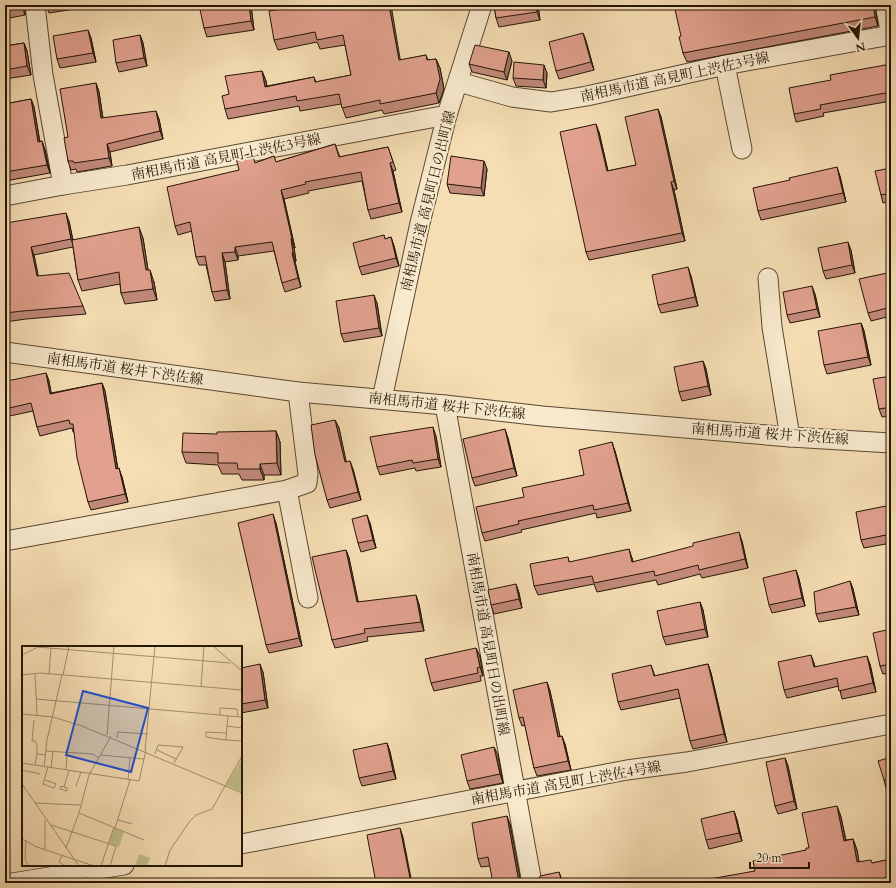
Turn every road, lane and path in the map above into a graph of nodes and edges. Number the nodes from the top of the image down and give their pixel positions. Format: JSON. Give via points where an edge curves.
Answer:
{"nodes":[{"id":1,"x":35,"y":5,"type":"edge"},
{"id":2,"x":482,"y":5,"type":"edge"},
{"id":3,"x":885,"y":5,"type":"edge"},
{"id":4,"x":891,"y":35,"type":"edge"},
{"id":5,"x":725,"y":65,"type":"junction"},
{"id":6,"x":459,"y":82,"type":"junction"},
{"id":7,"x":448,"y":115,"type":"junction"},
{"id":8,"x":742,"y":149,"type":"dead end"},
{"id":9,"x":63,"y":185,"type":"junction"},
{"id":10,"x":5,"y":196,"type":"edge"},
{"id":11,"x":768,"y":278,"type":"dead end"},
{"id":12,"x":5,"y":352,"type":"edge"},
{"id":13,"x":298,"y":392,"type":"junction"},
{"id":14,"x":382,"y":399,"type":"junction"},
{"id":15,"x":445,"y":405,"type":"junction"},
{"id":16,"x":790,"y":437,"type":"junction"},
{"id":17,"x":891,"y":443,"type":"edge"},
{"id":18,"x":286,"y":490,"type":"junction"},
{"id":19,"x":5,"y":540,"type":"edge"},
{"id":20,"x":308,"y":598,"type":"dead end"},
{"id":21,"x":891,"y":724,"type":"edge"},
{"id":22,"x":515,"y":792,"type":"junction"},
{"id":23,"x":242,"y":844,"type":"edge"},
{"id":24,"x":118,"y":866,"type":"edge"},
{"id":25,"x":12,"y":883,"type":"edge"},
{"id":26,"x":532,"y":883,"type":"edge"}],
"edges":[{"from":1,"to":9,"type":"street","via":[[43,75]]},
{"from":2,"to":6,"type":"street","name":"南相馬市道 高見町日の出町線"},
{"from":3,"to":4,"type":"street"},
{"from":4,"to":5,"type":"street","name":"南相馬市道 高見町上渋佐3号線"},
{"from":5,"to":6,"type":"street","name":"南相馬市道 高見町上渋佐3号線","via":[[551,102],[512,97]]},
{"from":5,"to":8,"type":"street"},
{"from":6,"to":7,"type":"street","name":"南相馬市道 高見町日の出町線"},
{"from":7,"to":9,"type":"street","name":"南相馬市道 高見町上渋佐3号線"},
{"from":7,"to":14,"type":"street","name":"南相馬市道 高見町日の出町線","via":[[420,223]]},
{"from":9,"to":10,"type":"street","name":"南相馬市道 高見町上渋佐3号線"},
{"from":11,"to":16,"type":"street","via":[[772,327]]},
{"from":12,"to":13,"type":"street","name":"南相馬市道 桜井下渋佐線"},
{"from":13,"to":14,"type":"street","name":"南相馬市道 桜井下渋佐線"},
{"from":13,"to":18,"type":"street","via":[[307,483]]},
{"from":14,"to":15,"type":"street","name":"南相馬市道 桜井下渋佐線"},
{"from":15,"to":16,"type":"street","name":"南相馬市道 桜井下渋佐線"},
{"from":15,"to":22,"type":"street","name":"南相馬市道 高見町日の出町線"},
{"from":16,"to":17,"type":"street","name":"南相馬市道 桜井下渋佐線"},
{"from":18,"to":19,"type":"street"},
{"from":18,"to":20,"type":"street"},
{"from":21,"to":22,"type":"street","name":"南相馬市道 高見町上渋佐4号線"},
{"from":22,"to":23,"type":"street","name":"南相馬市道 高見町上渋佐4号線"},
{"from":22,"to":26,"type":"street","name":"南相馬市道 高見町日の出町線"},
{"from":24,"to":25,"type":"street"}]}
